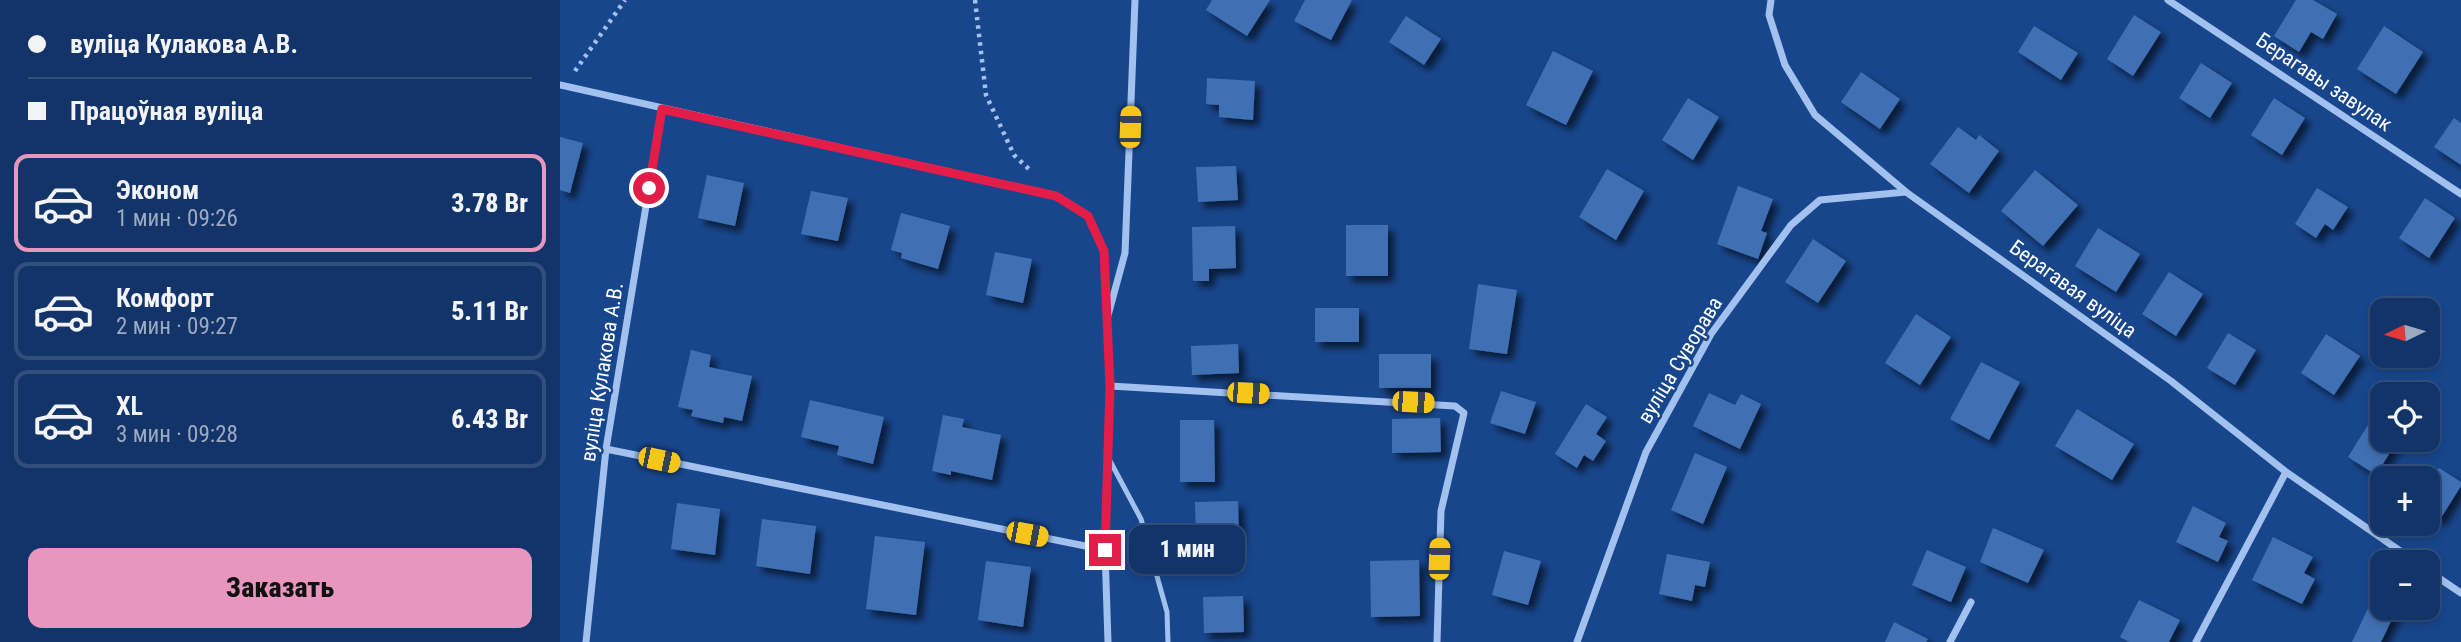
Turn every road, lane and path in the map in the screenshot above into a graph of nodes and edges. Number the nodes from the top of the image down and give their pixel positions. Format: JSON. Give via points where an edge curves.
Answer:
{"nodes":[{"id":1,"x":625,"y":0,"type":"edge"},
{"id":2,"x":975,"y":0,"type":"edge"},
{"id":3,"x":1135,"y":0,"type":"edge"},
{"id":4,"x":1771,"y":0,"type":"edge"},
{"id":5,"x":2168,"y":0,"type":"edge"},
{"id":6,"x":562,"y":86,"type":"edge"},
{"id":7,"x":662,"y":109,"type":"junction"},
{"id":8,"x":1906,"y":192,"type":"junction"},
{"id":9,"x":2461,"y":194,"type":"edge"},
{"id":10,"x":1056,"y":196,"type":"junction"},
{"id":11,"x":1107,"y":319,"type":"junction"},
{"id":12,"x":1110,"y":386,"type":"junction"},
{"id":13,"x":606,"y":449,"type":"junction"},
{"id":14,"x":1109,"y":459,"type":"junction"},
{"id":15,"x":2286,"y":472,"type":"junction"},
{"id":16,"x":1105,"y":550,"type":"junction"},
{"id":17,"x":2399,"y":550,"type":"edge"},
{"id":18,"x":2440,"y":579,"type":"edge"},
{"id":19,"x":2461,"y":593,"type":"edge"},
{"id":20,"x":1971,"y":601,"type":"dead end"},
{"id":21,"x":586,"y":642,"type":"edge"},
{"id":22,"x":1108,"y":642,"type":"edge"},
{"id":23,"x":1168,"y":642,"type":"edge"},
{"id":24,"x":1437,"y":642,"type":"edge"},
{"id":25,"x":1577,"y":642,"type":"edge"},
{"id":26,"x":1950,"y":642,"type":"edge"},
{"id":27,"x":2196,"y":642,"type":"edge"}],
"edges":[{"from":1,"to":6,"type":"path"},
{"from":2,"to":10,"type":"path","via":[[986,95],[1014,155]]},
{"from":3,"to":11,"type":"street","via":[[1125,253]]},
{"from":4,"to":8,"type":"street","name":"Берагавая вуліца","via":[[1769,15],[1785,65],[1815,115]]},
{"from":5,"to":9,"type":"street","name":"Берагавы завулак"},
{"from":6,"to":7,"type":"street"},
{"from":7,"to":10,"type":"street"},
{"from":7,"to":13,"type":"street","name":"вуліца Кулакова А.В."},
{"from":8,"to":15,"type":"street","name":"Берагавая вуліца","via":[[2171,381]]},
{"from":8,"to":25,"type":"street","name":"вуліца Суворава","via":[[1820,200],[1791,225],[1711,334],[1646,452]]},
{"from":10,"to":11,"type":"street","via":[[1088,216],[1104,251]]},
{"from":11,"to":12,"type":"street"},
{"from":12,"to":14,"type":"street"},
{"from":12,"to":24,"type":"street","via":[[1455,406],[1464,413],[1441,511]]},
{"from":13,"to":16,"type":"street"},
{"from":13,"to":21,"type":"street","name":"вуліца Кулакова А.В."},
{"from":14,"to":16,"type":"street"},
{"from":14,"to":23,"type":"lane","via":[[1141,519],[1167,612]]},
{"from":15,"to":17,"type":"street","name":"Берагавая вуліца"},
{"from":15,"to":27,"type":"street"},
{"from":16,"to":22,"type":"street"},
{"from":18,"to":19,"type":"street"},
{"from":20,"to":26,"type":"street"}]}
